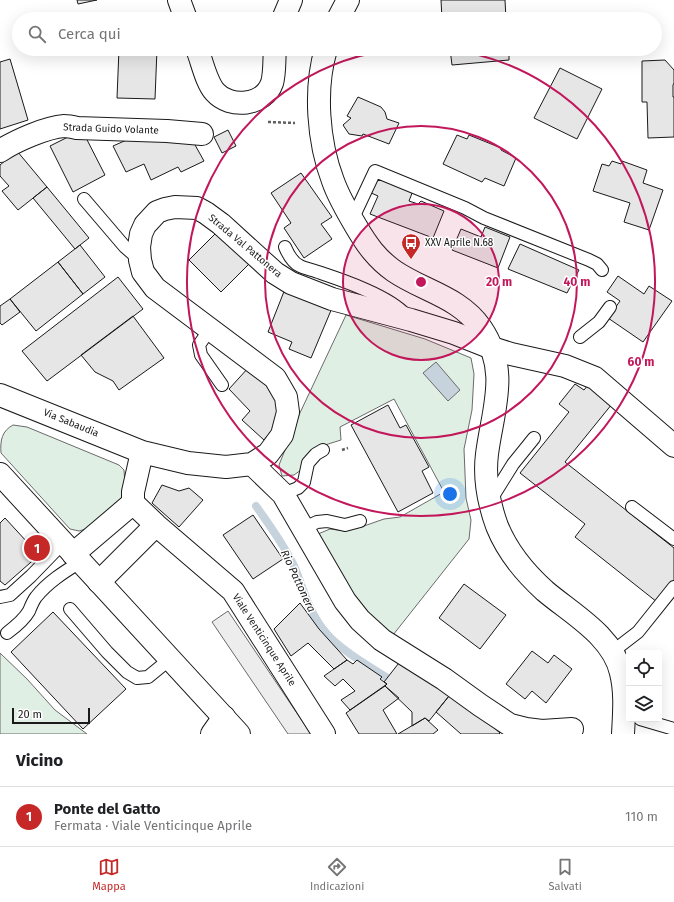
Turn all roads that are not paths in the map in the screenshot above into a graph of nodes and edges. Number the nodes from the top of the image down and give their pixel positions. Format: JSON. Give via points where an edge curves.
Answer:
{"nodes":[{"id":1,"x":179,"y":0,"type":"edge"},
{"id":2,"x":291,"y":0,"type":"edge"},
{"id":3,"x":348,"y":0,"type":"edge"},
{"id":4,"x":183,"y":12,"type":"edge"},
{"id":5,"x":286,"y":12,"type":"edge"},
{"id":6,"x":342,"y":12,"type":"edge"},
{"id":7,"x":200,"y":56,"type":"edge"},
{"id":8,"x":274,"y":56,"type":"edge"},
{"id":9,"x":325,"y":56,"type":"edge"},
{"id":10,"x":202,"y":134,"type":"dead end"},
{"id":11,"x":0,"y":151,"type":"edge"},
{"id":12,"x":84,"y":199,"type":"dead end"},
{"id":13,"x":352,"y":220,"type":"junction"},
{"id":14,"x":285,"y":247,"type":"dead end"},
{"id":15,"x":140,"y":260,"type":"junction"},
{"id":16,"x":602,"y":270,"type":"dead end"},
{"id":17,"x":610,"y":307,"type":"dead end"},
{"id":18,"x":411,"y":320,"type":"junction"},
{"id":19,"x":210,"y":329,"type":"junction"},
{"id":20,"x":580,"y":337,"type":"dead end"},
{"id":21,"x":492,"y":348,"type":"junction"},
{"id":22,"x":222,"y":384,"type":"dead end"},
{"id":23,"x":0,"y":395,"type":"edge"},
{"id":24,"x":534,"y":438,"type":"dead end"},
{"id":25,"x":674,"y":446,"type":"edge"},
{"id":26,"x":323,"y":450,"type":"dead end"},
{"id":27,"x":142,"y":452,"type":"junction"},
{"id":28,"x":252,"y":464,"type":"junction"},
{"id":29,"x":0,"y":474,"type":"edge"},
{"id":30,"x":283,"y":494,"type":"junction"},
{"id":31,"x":490,"y":501,"type":"junction"},
{"id":32,"x":133,"y":502,"type":"junction"},
{"id":33,"x":632,"y":507,"type":"dead end"},
{"id":34,"x":360,"y":521,"type":"dead end"},
{"id":35,"x":156,"y":525,"type":"junction"},
{"id":36,"x":302,"y":529,"type":"junction"},
{"id":37,"x":674,"y":538,"type":"edge"},
{"id":38,"x":72,"y":553,"type":"junction"},
{"id":39,"x":99,"y":582,"type":"junction"},
{"id":40,"x":674,"y":588,"type":"edge"},
{"id":41,"x":0,"y":597,"type":"edge"},
{"id":42,"x":70,"y":609,"type":"dead end"},
{"id":43,"x":7,"y":633,"type":"dead end"},
{"id":44,"x":612,"y":652,"type":"junction"},
{"id":45,"x":170,"y":659,"type":"junction"},
{"id":46,"x":626,"y":706,"type":"edge"},
{"id":47,"x":635,"y":722,"type":"edge"},
{"id":48,"x":218,"y":726,"type":"edge"},
{"id":49,"x":674,"y":729,"type":"edge"},
{"id":50,"x":572,"y":730,"type":"dead end"},
{"id":51,"x":239,"y":734,"type":"edge"},
{"id":52,"x":324,"y":734,"type":"edge"}],
"edges":[{"from":1,"to":4,"type":"street"},
{"from":2,"to":5,"type":"street"},
{"from":3,"to":6,"type":"street"},
{"from":7,"to":8,"type":"street","via":[[214,91],[223,99],[246,103],[265,95],[272,83]]},
{"from":9,"to":13,"type":"street","via":[[319,114],[322,144],[332,181]]},
{"from":10,"to":11,"type":"street","name":"Strada Guido Volante","via":[[65,126],[23,138]]},
{"from":12,"to":15,"type":"lane"},
{"from":13,"to":16,"type":"lane","via":[[375,171],[588,260]]},
{"from":13,"to":21,"type":"street","via":[[370,249],[382,262],[469,313]]},
{"from":14,"to":18,"type":"lane","via":[[289,256],[299,266],[343,280],[375,294],[400,307]]},
{"from":15,"to":18,"type":"street","name":"Strada Val Pattonera","via":[[141,234],[150,218],[157,212],[175,207],[198,208],[222,224],[275,273],[291,282],[332,299]]},
{"from":15,"to":19,"type":"street","name":"Strada Val Pattonera","via":[[143,272],[155,288]]},
{"from":17,"to":20,"type":"lane","via":[[599,322]]},
{"from":18,"to":21,"type":"street","name":"Strada Val Pattonera"},
{"from":19,"to":22,"type":"lane","via":[[199,346],[208,367]]},
{"from":19,"to":28,"type":"street","name":"Strada Val Pattonera","via":[[275,378],[286,397],[288,412],[282,435],[268,454]]},
{"from":21,"to":25,"type":"street","name":"Strada Val Pattonera","via":[[564,366],[595,378]]},
{"from":21,"to":31,"type":"street","via":[[498,372],[498,394],[487,455],[486,480]]},
{"from":23,"to":27,"type":"street","name":"Via Sabaudia"},
{"from":24,"to":31,"type":"lane","via":[[513,464]]},
{"from":26,"to":30,"type":"lane","via":[[308,464],[304,482],[298,488]]},
{"from":27,"to":28,"type":"street","name":"Strada Val Pattonera","via":[[188,463],[226,467]]},
{"from":27,"to":32,"type":"street"},
{"from":28,"to":30,"type":"street"},
{"from":29,"to":38,"type":"street"},
{"from":30,"to":36,"type":"street"},
{"from":31,"to":44,"type":"street","via":[[508,549],[526,572],[598,634]]},
{"from":32,"to":35,"type":"street","name":"Viale Venticinque Aprile"},
{"from":32,"to":38,"type":"street"},
{"from":33,"to":37,"type":"lane"},
{"from":34,"to":36,"type":"lane","via":[[345,525],[318,522]]},
{"from":35,"to":39,"type":"street"},
{"from":35,"to":52,"type":"street","name":"Viale Venticinque Aprile","via":[[233,592]]},
{"from":36,"to":50,"type":"street","via":[[344,602],[382,640],[510,725],[526,730]]},
{"from":38,"to":39,"type":"street"},
{"from":38,"to":41,"type":"lane","via":[[31,576],[10,595]]},
{"from":38,"to":43,"type":"lane","via":[[63,572],[35,598],[21,622]]},
{"from":39,"to":45,"type":"street"},
{"from":40,"to":44,"type":"lane","via":[[638,632]]},
{"from":42,"to":45,"type":"lane","via":[[107,652],[127,672],[137,678],[148,677]]},
{"from":44,"to":46,"type":"street","via":[[621,671]]},
{"from":45,"to":48,"type":"street"},
{"from":47,"to":49,"type":"lane"},
{"from":48,"to":51,"type":"street"}]}
